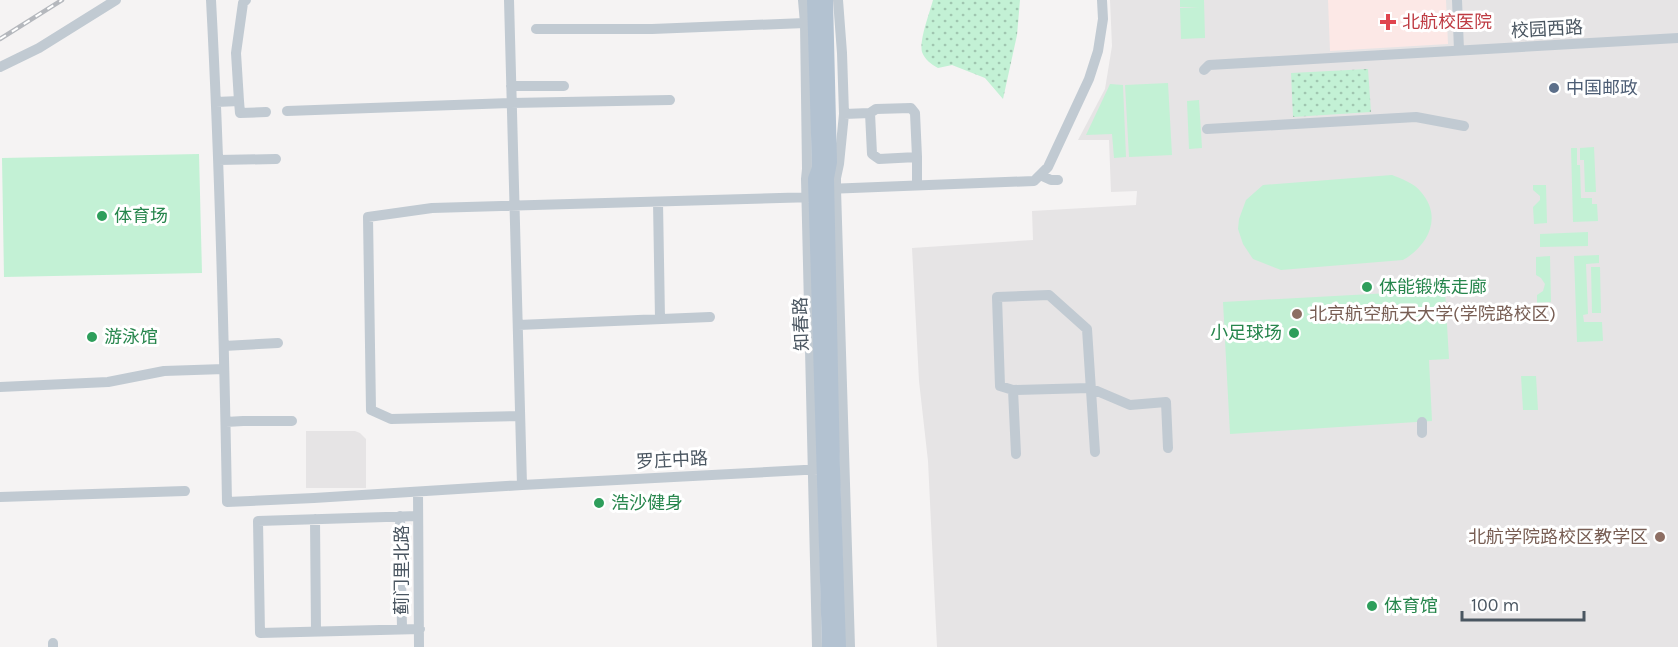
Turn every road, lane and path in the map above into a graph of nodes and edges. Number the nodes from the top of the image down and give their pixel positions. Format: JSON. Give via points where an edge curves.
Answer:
{"nodes":[{"id":1,"x":116,"y":0,"type":"edge"},
{"id":2,"x":211,"y":0,"type":"edge"},
{"id":3,"x":246,"y":0,"type":"edge"},
{"id":4,"x":509,"y":0,"type":"edge"},
{"id":5,"x":803,"y":0,"type":"edge"},
{"id":6,"x":814,"y":0,"type":"edge"},
{"id":7,"x":826,"y":0,"type":"edge"},
{"id":8,"x":838,"y":0,"type":"edge"},
{"id":9,"x":1102,"y":0,"type":"edge"},
{"id":10,"x":1457,"y":0,"type":"edge"},
{"id":11,"x":805,"y":23,"type":"junction"},
{"id":12,"x":536,"y":29,"type":"dead end"},
{"id":13,"x":1678,"y":38,"type":"edge"},
{"id":14,"x":1459,"y":50,"type":"junction"},
{"id":15,"x":0,"y":67,"type":"edge"},
{"id":16,"x":1204,"y":70,"type":"dead end"},
{"id":17,"x":511,"y":86,"type":"junction"},
{"id":18,"x":564,"y":87,"type":"dead end"},
{"id":19,"x":670,"y":100,"type":"dead end"},
{"id":20,"x":239,"y":101,"type":"junction"},
{"id":21,"x":216,"y":102,"type":"junction"},
{"id":22,"x":511,"y":103,"type":"junction"},
{"id":23,"x":287,"y":111,"type":"dead end"},
{"id":24,"x":266,"y":112,"type":"dead end"},
{"id":25,"x":870,"y":113,"type":"junction"},
{"id":26,"x":844,"y":114,"type":"junction"},
{"id":27,"x":1464,"y":126,"type":"dead end"},
{"id":28,"x":1207,"y":129,"type":"dead end"},
{"id":29,"x":917,"y":157,"type":"junction"},
{"id":30,"x":276,"y":159,"type":"dead end"},
{"id":31,"x":218,"y":160,"type":"junction"},
{"id":32,"x":1040,"y":175,"type":"junction"},
{"id":33,"x":1058,"y":180,"type":"dead end"},
{"id":34,"x":916,"y":185,"type":"junction"},
{"id":35,"x":821,"y":193,"type":"junction"},
{"id":36,"x":658,"y":201,"type":"junction"},
{"id":37,"x":514,"y":206,"type":"junction"},
{"id":38,"x":710,"y":317,"type":"dead end"},
{"id":39,"x":660,"y":319,"type":"junction"},
{"id":40,"x":518,"y":325,"type":"junction"},
{"id":41,"x":278,"y":343,"type":"dead end"},
{"id":42,"x":224,"y":346,"type":"junction"},
{"id":43,"x":224,"y":369,"type":"junction"},
{"id":44,"x":0,"y":387,"type":"edge"},
{"id":45,"x":1090,"y":388,"type":"junction"},
{"id":46,"x":1013,"y":390,"type":"junction"},
{"id":47,"x":520,"y":416,"type":"junction"},
{"id":48,"x":292,"y":420,"type":"dead end"},
{"id":49,"x":226,"y":422,"type":"junction"},
{"id":50,"x":1168,"y":448,"type":"dead end"},
{"id":51,"x":1095,"y":452,"type":"dead end"},
{"id":52,"x":1016,"y":454,"type":"dead end"},
{"id":53,"x":822,"y":469,"type":"junction"},
{"id":54,"x":522,"y":485,"type":"junction"},
{"id":55,"x":185,"y":491,"type":"dead end"},
{"id":56,"x":418,"y":492,"type":"junction"},
{"id":57,"x":0,"y":497,"type":"edge"},
{"id":58,"x":400,"y":516,"type":"junction"},
{"id":59,"x":418,"y":516,"type":"junction"},
{"id":60,"x":315,"y":519,"type":"junction"},
{"id":61,"x":402,"y":629,"type":"junction"},
{"id":62,"x":420,"y":629,"type":"dead end"},
{"id":63,"x":316,"y":632,"type":"junction"},
{"id":64,"x":419,"y":647,"type":"edge"},
{"id":65,"x":817,"y":647,"type":"edge"},
{"id":66,"x":829,"y":647,"type":"edge"},
{"id":67,"x":839,"y":647,"type":"edge"},
{"id":68,"x":850,"y":647,"type":"edge"}],
"edges":[{"from":1,"to":15,"type":"street","via":[[39,48]]},
{"from":2,"to":21,"type":"street"},
{"from":3,"to":20,"type":"street","via":[[236,53]]},
{"from":4,"to":17,"type":"street"},
{"from":5,"to":11,"type":"street","name":"知春路"},
{"from":6,"to":35,"type":"main road","name":"知春路","via":[[819,168],[814,178]]},
{"from":7,"to":35,"type":"main road","name":"知春路","via":[[830,162]]},
{"from":8,"to":26,"type":"street","name":"知春路"},
{"from":9,"to":32,"type":"street","via":[[1104,19],[1089,79],[1048,168]]},
{"from":10,"to":14,"type":"street"},
{"from":11,"to":12,"type":"street"},
{"from":11,"to":35,"type":"street","name":"知春路","via":[[806,179]]},
{"from":13,"to":14,"type":"street","name":"校园西路"},
{"from":14,"to":16,"type":"street","name":"校园西路","via":[[1209,65]]},
{"from":17,"to":18,"type":"street"},
{"from":17,"to":22,"type":"street"},
{"from":19,"to":22,"type":"street"},
{"from":20,"to":21,"type":"street"},
{"from":20,"to":24,"type":"street","via":[[240,113]]},
{"from":21,"to":31,"type":"street"},
{"from":22,"to":23,"type":"street"},
{"from":22,"to":37,"type":"street"},
{"from":25,"to":26,"type":"street"},
{"from":25,"to":29,"type":"street","via":[[872,154],[879,159]]},
{"from":25,"to":29,"type":"street","via":[[876,109],[911,108],[915,113]]},
{"from":26,"to":35,"type":"street","name":"知春路","via":[[836,178]]},
{"from":27,"to":28,"type":"street","via":[[1416,117]]},
{"from":29,"to":34,"type":"street"},
{"from":30,"to":31,"type":"street"},
{"from":31,"to":42,"type":"street"},
{"from":32,"to":33,"type":"street"},
{"from":32,"to":34,"type":"street","via":[[1034,181]]},
{"from":34,"to":35,"type":"street"},
{"from":35,"to":36,"type":"street"},
{"from":35,"to":53,"type":"main road","name":"知春路"},
{"from":35,"to":53,"type":"street","name":"知春路"},
{"from":35,"to":68,"type":"street","name":"知春路"},
{"from":36,"to":37,"type":"street"},
{"from":36,"to":39,"type":"street"},
{"from":37,"to":40,"type":"street"},
{"from":37,"to":47,"type":"street","via":[[432,208],[368,217],[371,410],[391,419]]},
{"from":38,"to":39,"type":"street"},
{"from":39,"to":40,"type":"street"},
{"from":40,"to":47,"type":"street"},
{"from":41,"to":42,"type":"street"},
{"from":42,"to":43,"type":"street"},
{"from":43,"to":44,"type":"street","via":[[164,371],[108,382]]},
{"from":43,"to":49,"type":"street"},
{"from":45,"to":46,"type":"street"},
{"from":45,"to":46,"type":"street","via":[[1087,329],[1049,295],[997,297],[1000,386]]},
{"from":45,"to":50,"type":"street","via":[[1130,405],[1166,402]]},
{"from":45,"to":51,"type":"street"},
{"from":46,"to":52,"type":"street"},
{"from":47,"to":54,"type":"street"},
{"from":48,"to":49,"type":"street"},
{"from":49,"to":56,"type":"street","name":"罗庄中路","via":[[227,502]]},
{"from":53,"to":54,"type":"street","name":"罗庄中路"},
{"from":53,"to":65,"type":"street","name":"知春路"},
{"from":53,"to":66,"type":"main road","name":"知春路"},
{"from":53,"to":67,"type":"main road","name":"知春路"},
{"from":54,"to":56,"type":"street","name":"罗庄中路"},
{"from":55,"to":57,"type":"street"},
{"from":56,"to":59,"type":"street","name":"蓟门里北路"},
{"from":58,"to":59,"type":"street"},
{"from":58,"to":60,"type":"street"},
{"from":58,"to":61,"type":"street"},
{"from":59,"to":64,"type":"street","name":"蓟门里北路"},
{"from":60,"to":63,"type":"street"},
{"from":60,"to":63,"type":"street","via":[[258,521],[260,633]]},
{"from":61,"to":62,"type":"street"},
{"from":61,"to":63,"type":"street"}]}
